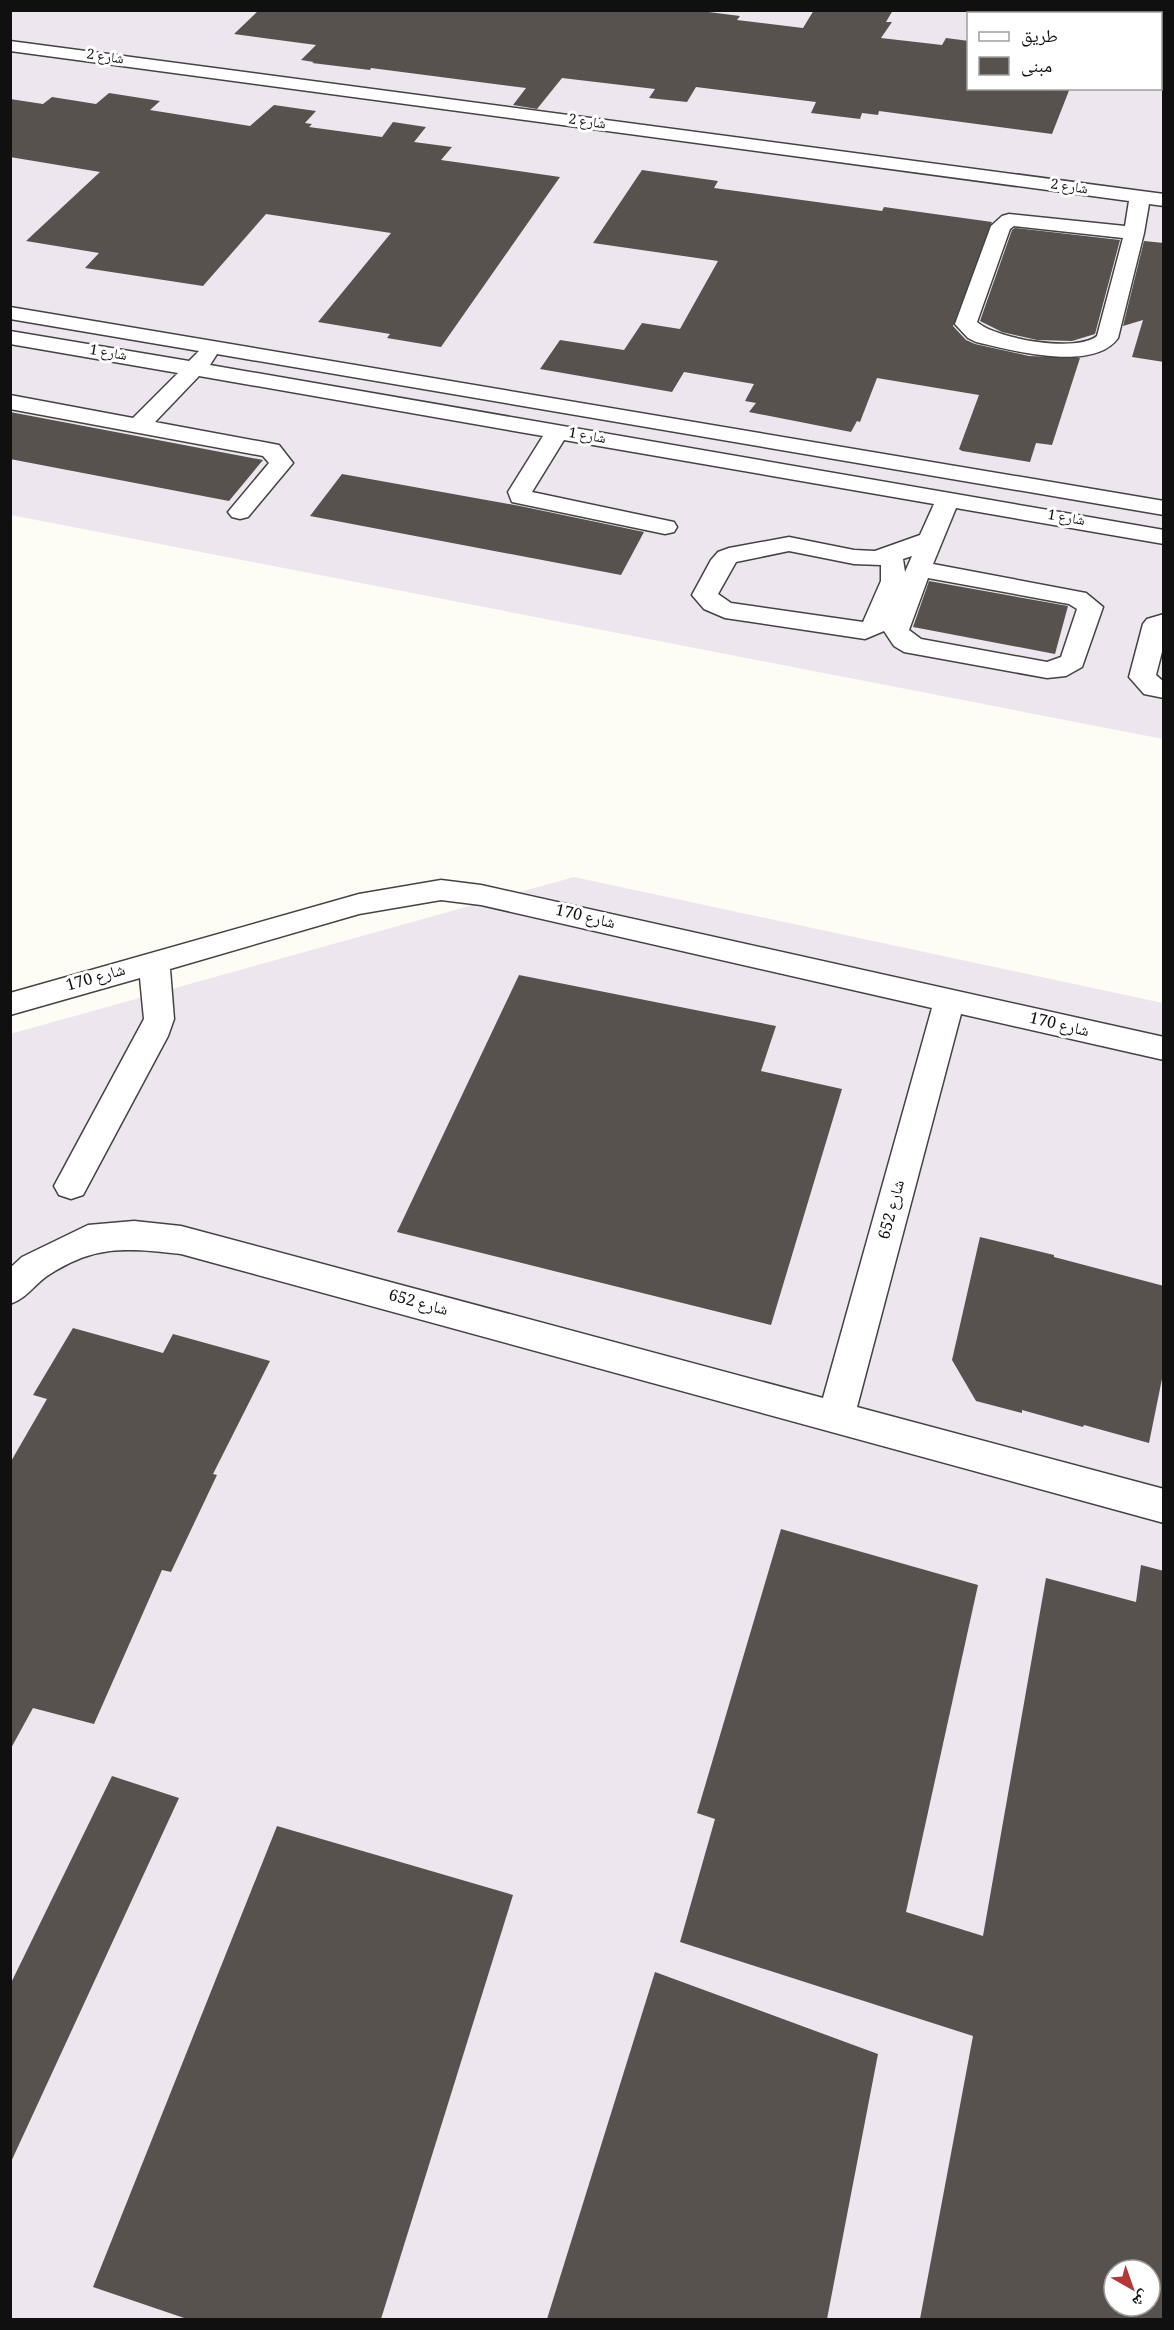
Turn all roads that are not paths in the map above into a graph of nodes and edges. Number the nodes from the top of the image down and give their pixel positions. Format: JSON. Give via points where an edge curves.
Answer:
{"nodes":[{"id":1,"x":10,"y":46,"type":"edge"},
{"id":2,"x":1140,"y":197,"type":"junction"},
{"id":3,"x":1164,"y":201,"type":"edge"},
{"id":4,"x":1134,"y":233,"type":"junction"},
{"id":5,"x":10,"y":313,"type":"edge"},
{"id":6,"x":10,"y":337,"type":"edge"},
{"id":7,"x":214,"y":348,"type":"junction"},
{"id":8,"x":195,"y":369,"type":"junction"},
{"id":9,"x":10,"y":402,"type":"edge"},
{"id":10,"x":138,"y":426,"type":"junction"},
{"id":11,"x":558,"y":432,"type":"junction"},
{"id":12,"x":1057,"y":490,"type":"junction"},
{"id":13,"x":948,"y":499,"type":"junction"},
{"id":14,"x":1164,"y":508,"type":"edge"},
{"id":15,"x":240,"y":512,"type":"dead end"},
{"id":16,"x":1047,"y":516,"type":"junction"},
{"id":17,"x":665,"y":527,"type":"dead end"},
{"id":18,"x":1164,"y":537,"type":"edge"},
{"id":19,"x":930,"y":540,"type":"junction"},
{"id":20,"x":889,"y":556,"type":"junction"},
{"id":21,"x":918,"y":569,"type":"junction"},
{"id":22,"x":1164,"y":622,"type":"edge"},
{"id":23,"x":1164,"y":690,"type":"edge"},
{"id":24,"x":154,"y":963,"type":"junction"},
{"id":25,"x":949,"y":1001,"type":"junction"},
{"id":26,"x":10,"y":1004,"type":"edge"},
{"id":27,"x":1164,"y":1049,"type":"edge"},
{"id":28,"x":71,"y":1185,"type":"dead end"},
{"id":29,"x":10,"y":1290,"type":"edge"},
{"id":30,"x":836,"y":1418,"type":"junction"},
{"id":31,"x":1164,"y":1506,"type":"edge"}],
"edges":[{"from":1,"to":2,"type":"street","name":"شارع 2"},
{"from":2,"to":3,"type":"street","name":"شارع 2"},
{"from":2,"to":4,"type":"street"},
{"from":4,"to":4,"type":"street","via":[[1107,338],[1101,345],[1064,351],[984,337],[966,324],[1005,222],[1023,220]]},
{"from":5,"to":7,"type":"street","name":"شارع 1"},
{"from":6,"to":8,"type":"street","name":"شارع 1"},
{"from":7,"to":8,"type":"street"},
{"from":7,"to":12,"type":"street","name":"شارع 1"},
{"from":8,"to":10,"type":"street"},
{"from":8,"to":11,"type":"street","name":"شارع 1"},
{"from":9,"to":10,"type":"street"},
{"from":10,"to":15,"type":"street","via":[[271,450],[281,463]]},
{"from":11,"to":13,"type":"street","name":"شارع 1"},
{"from":11,"to":17,"type":"street","via":[[520,497]]},
{"from":12,"to":14,"type":"street","name":"شارع 1"},
{"from":12,"to":16,"type":"street"},
{"from":13,"to":16,"type":"street","name":"شارع 1"},
{"from":13,"to":19,"type":"street"},
{"from":16,"to":18,"type":"street","name":"شارع 1"},
{"from":19,"to":20,"type":"street"},
{"from":19,"to":21,"type":"street"},
{"from":20,"to":20,"type":"street","via":[[854,557],[789,544],[775,545],[728,557],[705,595],[726,610],[865,631],[874,627],[893,581]]},
{"from":21,"to":21,"type":"street","via":[[896,630],[913,646],[1047,670],[1057,670],[1073,661],[1090,607],[1084,602]]},
{"from":22,"to":23,"type":"street","via":[[1156,624],[1142,677],[1153,688]]},
{"from":24,"to":25,"type":"street","name":"شارع 170","via":[[359,904],[441,890],[493,897]]},
{"from":24,"to":26,"type":"street","name":"شارع 170"},
{"from":24,"to":28,"type":"street","via":[[159,1018]]},
{"from":25,"to":27,"type":"street","name":"شارع 170"},
{"from":25,"to":30,"type":"street","name":"شارع 652"},
{"from":29,"to":30,"type":"street","name":"شارع 652","via":[[34,1267],[88,1239],[134,1235],[181,1240]]},
{"from":30,"to":31,"type":"street","name":"شارع 652"}]}
